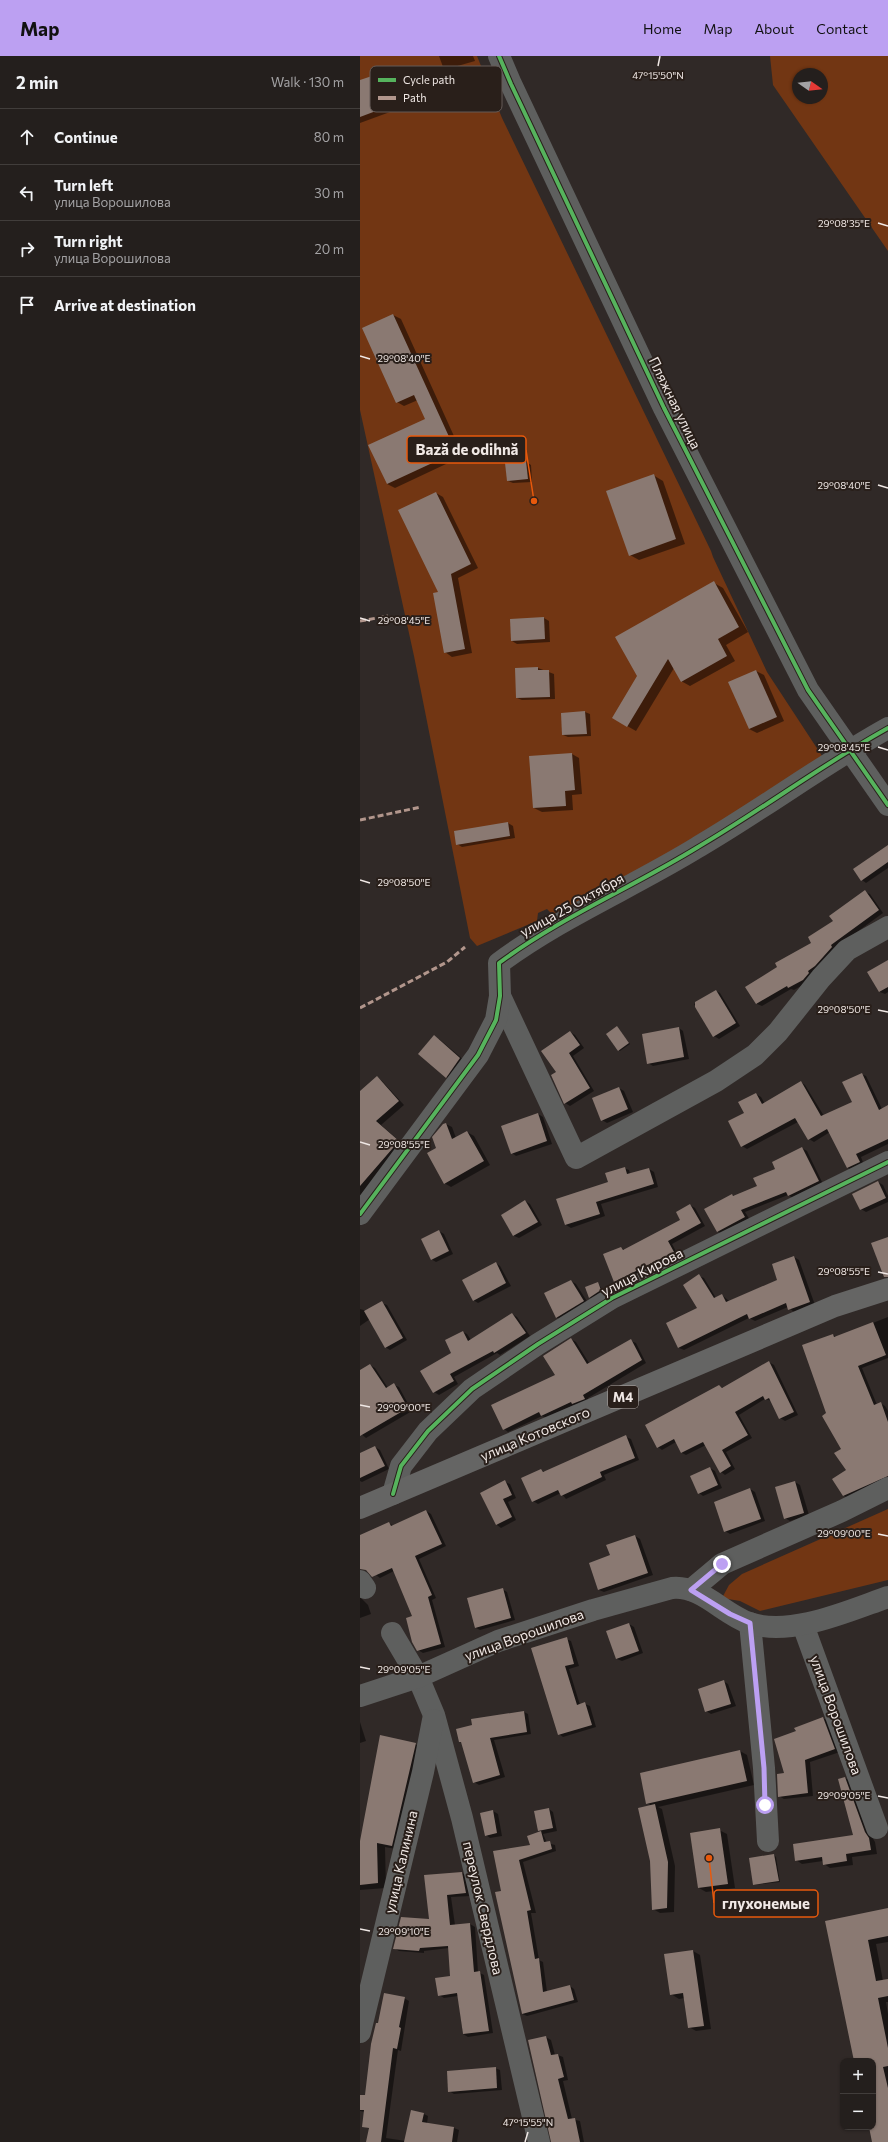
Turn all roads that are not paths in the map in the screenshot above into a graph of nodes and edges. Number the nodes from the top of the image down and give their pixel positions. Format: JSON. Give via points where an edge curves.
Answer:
{"nodes":[{"id":1,"x":499,"y":56,"type":"edge"},
{"id":2,"x":888,"y":728,"type":"edge"},
{"id":3,"x":850,"y":750,"type":"junction"},
{"id":4,"x":888,"y":805,"type":"edge"},
{"id":5,"x":888,"y":927,"type":"edge"},
{"id":6,"x":500,"y":996,"type":"junction"},
{"id":7,"x":888,"y":1162,"type":"edge"},
{"id":8,"x":360,"y":1214,"type":"edge"},
{"id":9,"x":888,"y":1289,"type":"edge"},
{"id":10,"x":888,"y":1488,"type":"edge"},
{"id":11,"x":393,"y":1494,"type":"junction"},
{"id":12,"x":360,"y":1508,"type":"edge"},
{"id":13,"x":691,"y":1590,"type":"junction"},
{"id":14,"x":888,"y":1597,"type":"edge"},
{"id":15,"x":750,"y":1623,"type":"junction"},
{"id":16,"x":803,"y":1625,"type":"junction"},
{"id":17,"x":392,"y":1633,"type":"dead end"},
{"id":18,"x":418,"y":1677,"type":"junction"},
{"id":19,"x":360,"y":1696,"type":"edge"},
{"id":20,"x":434,"y":1715,"type":"junction"},
{"id":21,"x":877,"y":1828,"type":"dead end"},
{"id":22,"x":768,"y":1841,"type":"dead end"},
{"id":23,"x":360,"y":2032,"type":"edge"},
{"id":24,"x":539,"y":2142,"type":"edge"}],
"edges":[{"from":1,"to":3,"type":"street","name":"Пляжная улица","via":[[664,408],[808,690]]},
{"from":2,"to":3,"type":"street","name":"улица 25 Октября"},
{"from":3,"to":4,"type":"street","name":"Пляжная улица"},
{"from":3,"to":6,"type":"street","name":"улица 25 Октября","via":[[699,847],[527,942],[499,963]]},
{"from":5,"to":6,"type":"street","via":[[848,950],[755,1055],[716,1081],[576,1158]]},
{"from":6,"to":8,"type":"street","name":"улица 25 Октября","via":[[496,1020],[478,1056]]},
{"from":7,"to":11,"type":"street","name":"улица Кирова","via":[[612,1298],[538,1344],[472,1389],[428,1431],[401,1466]]},
{"from":9,"to":11,"type":"highway","name":"улица Котовского","number":"M4","via":[[836,1306]]},
{"from":10,"to":13,"type":"street","via":[[722,1564]]},
{"from":11,"to":12,"type":"highway","name":"улица Котовского","number":"M4"},
{"from":13,"to":15,"type":"street","name":"улица Ворошилова"},
{"from":13,"to":18,"type":"street","name":"улица Ворошилова","via":[[682,1587],[672,1588],[593,1610],[498,1641]]},
{"from":14,"to":16,"type":"street","name":"улица Ворошилова"},
{"from":15,"to":16,"type":"street","name":"улица Ворошилова","via":[[778,1627]]},
{"from":15,"to":22,"type":"street","via":[[764,1768]]},
{"from":16,"to":21,"type":"street","name":"улица Ворошилова"},
{"from":17,"to":18,"type":"street","name":"переулок Свердлова"},
{"from":18,"to":19,"type":"street","name":"улица Ворошилова"},
{"from":18,"to":20,"type":"street","name":"переулок Свердлова"},
{"from":20,"to":23,"type":"street","name":"улица Калинина"},
{"from":20,"to":24,"type":"street","name":"переулок Свердлова","via":[[462,1818]]}]}
